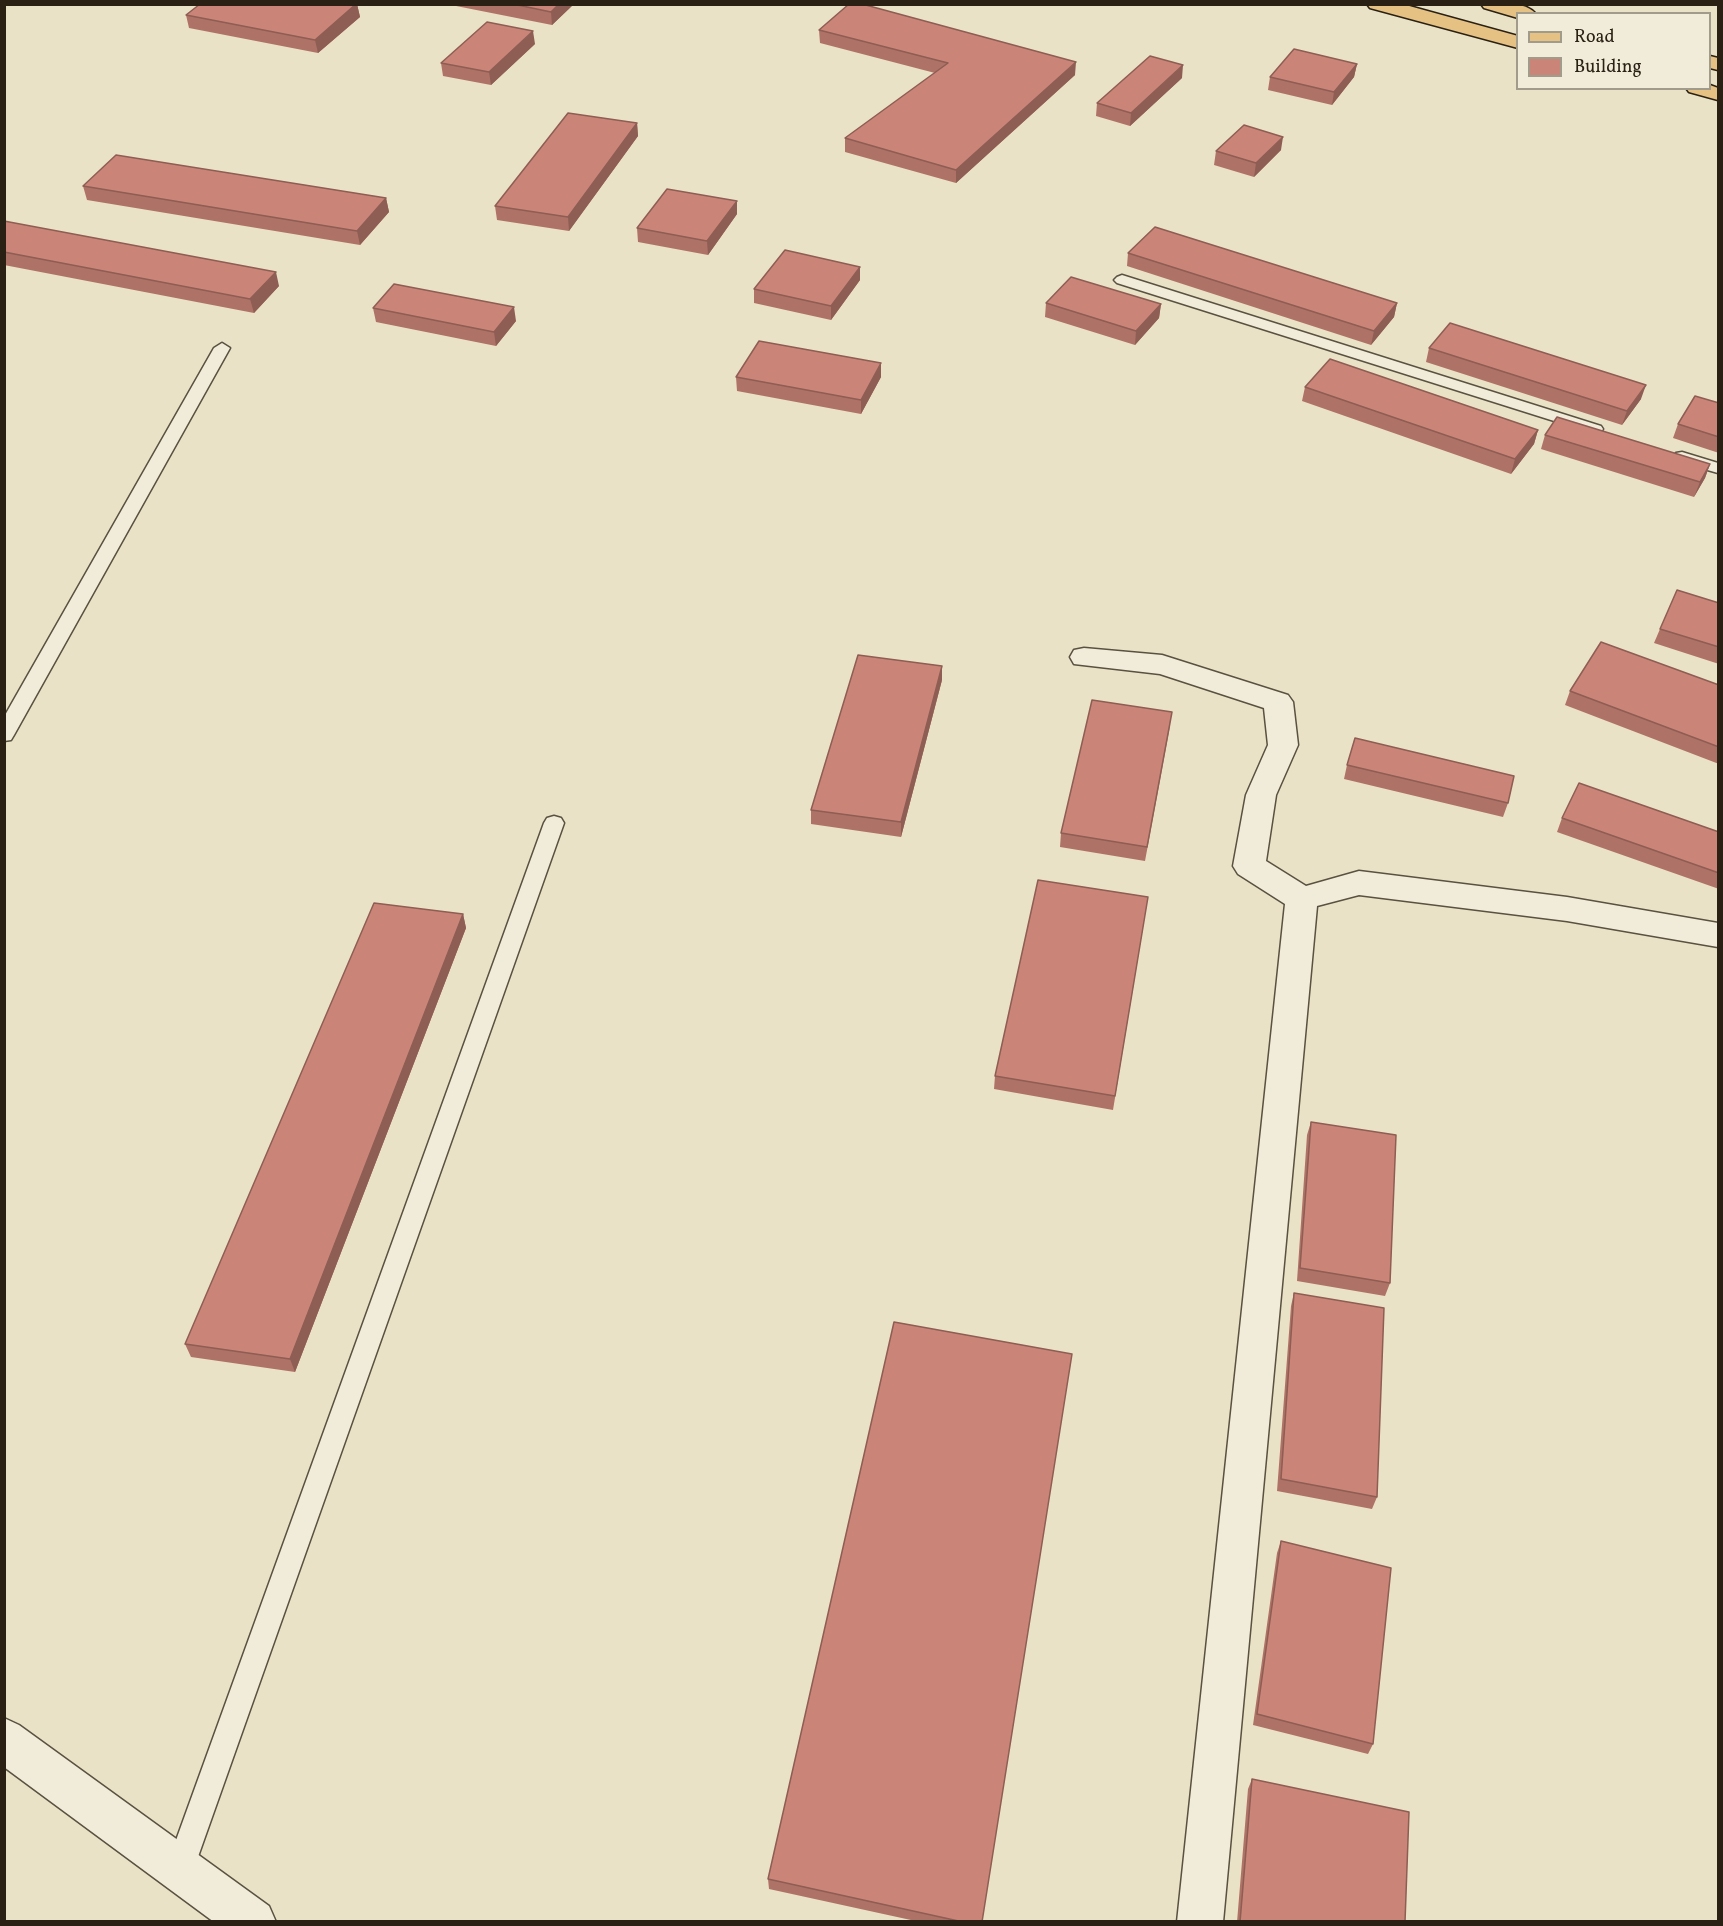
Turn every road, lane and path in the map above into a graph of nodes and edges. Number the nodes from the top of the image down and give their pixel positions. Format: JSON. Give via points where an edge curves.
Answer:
{"nodes":[{"id":1,"x":1377,"y":4,"type":"edge"},
{"id":2,"x":1491,"y":4,"type":"edge"},
{"id":3,"x":1519,"y":12,"type":"edge"},
{"id":4,"x":1516,"y":41,"type":"edge"},
{"id":5,"x":1704,"y":90,"type":"edge"},
{"id":6,"x":1719,"y":94,"type":"edge"},
{"id":7,"x":1122,"y":280,"type":"dead end"},
{"id":8,"x":222,"y":348,"type":"dead end"},
{"id":9,"x":1606,"y":433,"type":"edge"},
{"id":10,"x":1662,"y":450,"type":"edge"},
{"id":11,"x":1719,"y":468,"type":"edge"},
{"id":12,"x":1084,"y":657,"type":"dead end"},
{"id":13,"x":4,"y":735,"type":"edge"},
{"id":14,"x":554,"y":823,"type":"dead end"},
{"id":15,"x":1302,"y":899,"type":"junction"},
{"id":16,"x":1719,"y":936,"type":"edge"},
{"id":17,"x":4,"y":1740,"type":"edge"},
{"id":18,"x":180,"y":1869,"type":"junction"},
{"id":19,"x":253,"y":1922,"type":"edge"},
{"id":20,"x":1200,"y":1922,"type":"edge"}],
"edges":[{"from":1,"to":4,"type":"main road"},
{"from":2,"to":3,"type":"main road"},
{"from":5,"to":6,"type":"main road"},
{"from":7,"to":9,"type":"lane"},
{"from":8,"to":13,"type":"lane"},
{"from":10,"to":11,"type":"lane"},
{"from":12,"to":15,"type":"street","via":[[1162,664],[1278,702],[1283,745],[1261,795],[1249,866]]},
{"from":14,"to":18,"type":"lane"},
{"from":15,"to":16,"type":"street","via":[[1359,883],[1567,909]]},
{"from":15,"to":20,"type":"street"},
{"from":17,"to":18,"type":"street"},
{"from":18,"to":19,"type":"street"}]}
